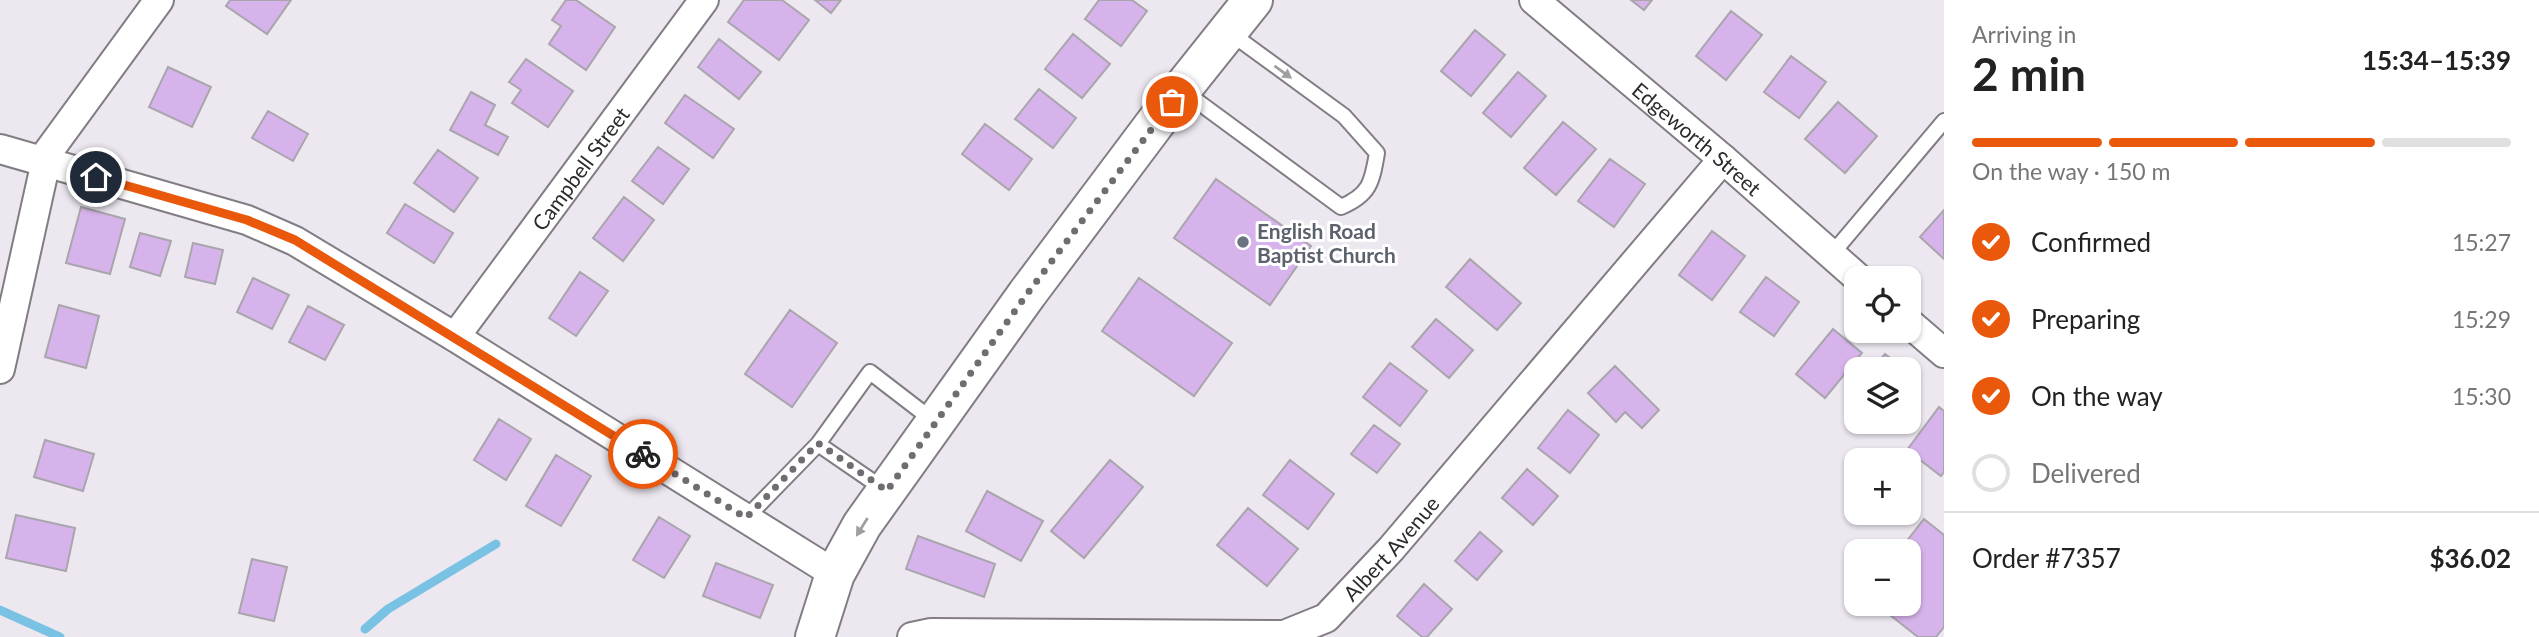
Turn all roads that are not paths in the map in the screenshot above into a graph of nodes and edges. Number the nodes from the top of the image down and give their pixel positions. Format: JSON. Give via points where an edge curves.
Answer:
{"nodes":[{"id":1,"x":159,"y":0,"type":"edge"},
{"id":2,"x":704,"y":0,"type":"edge"},
{"id":3,"x":1253,"y":0,"type":"edge"},
{"id":4,"x":1549,"y":5,"type":"edge"},
{"id":5,"x":1228,"y":32,"type":"junction"},
{"id":6,"x":1182,"y":89,"type":"junction"},
{"id":7,"x":1944,"y":121,"type":"edge"},
{"id":8,"x":0,"y":149,"type":"edge"},
{"id":9,"x":1723,"y":159,"type":"junction"},
{"id":10,"x":46,"y":162,"type":"junction"},
{"id":11,"x":1831,"y":255,"type":"junction"},
{"id":12,"x":1844,"y":266,"type":"edge"},
{"id":13,"x":1921,"y":334,"type":"edge"},
{"id":14,"x":455,"y":337,"type":"junction"},
{"id":15,"x":1944,"y":354,"type":"edge"},
{"id":16,"x":0,"y":369,"type":"edge"},
{"id":17,"x":936,"y":422,"type":"junction"},
{"id":18,"x":818,"y":443,"type":"junction"},
{"id":19,"x":887,"y":491,"type":"junction"},
{"id":20,"x":746,"y":518,"type":"junction"},
{"id":21,"x":835,"y":573,"type":"junction"},
{"id":22,"x":815,"y":637,"type":"edge"},
{"id":23,"x":912,"y":637,"type":"edge"}],
"edges":[{"from":1,"to":10,"type":"street","via":[[48,152]]},
{"from":2,"to":14,"type":"street","name":"Campbell Street"},
{"from":3,"to":5,"type":"main road"},
{"from":4,"to":9,"type":"street","name":"Edgeworth Street"},
{"from":5,"to":6,"type":"main road"},
{"from":5,"to":6,"type":"lane","one_way":true,"via":[[1344,116],[1377,153],[1371,182],[1355,201],[1341,207]]},
{"from":6,"to":17,"type":"main road"},
{"from":7,"to":11,"type":"lane"},
{"from":8,"to":10,"type":"street"},
{"from":9,"to":11,"type":"street","name":"Edgeworth Street"},
{"from":9,"to":23,"type":"street","name":"Albert Avenue","via":[[1391,549],[1325,618],[1284,635],[931,633]]},
{"from":10,"to":14,"type":"street","via":[[247,220],[295,240]]},
{"from":10,"to":16,"type":"street"},
{"from":11,"to":12,"type":"street","name":"Edgeworth Street"},
{"from":13,"to":15,"type":"street"},
{"from":14,"to":20,"type":"street"},
{"from":17,"to":18,"type":"lane","via":[[870,372]]},
{"from":17,"to":19,"type":"main road"},
{"from":18,"to":19,"type":"lane"},
{"from":18,"to":20,"type":"lane"},
{"from":19,"to":21,"type":"main road","one_way":true},
{"from":20,"to":21,"type":"street"},
{"from":21,"to":22,"type":"main road"}]}
